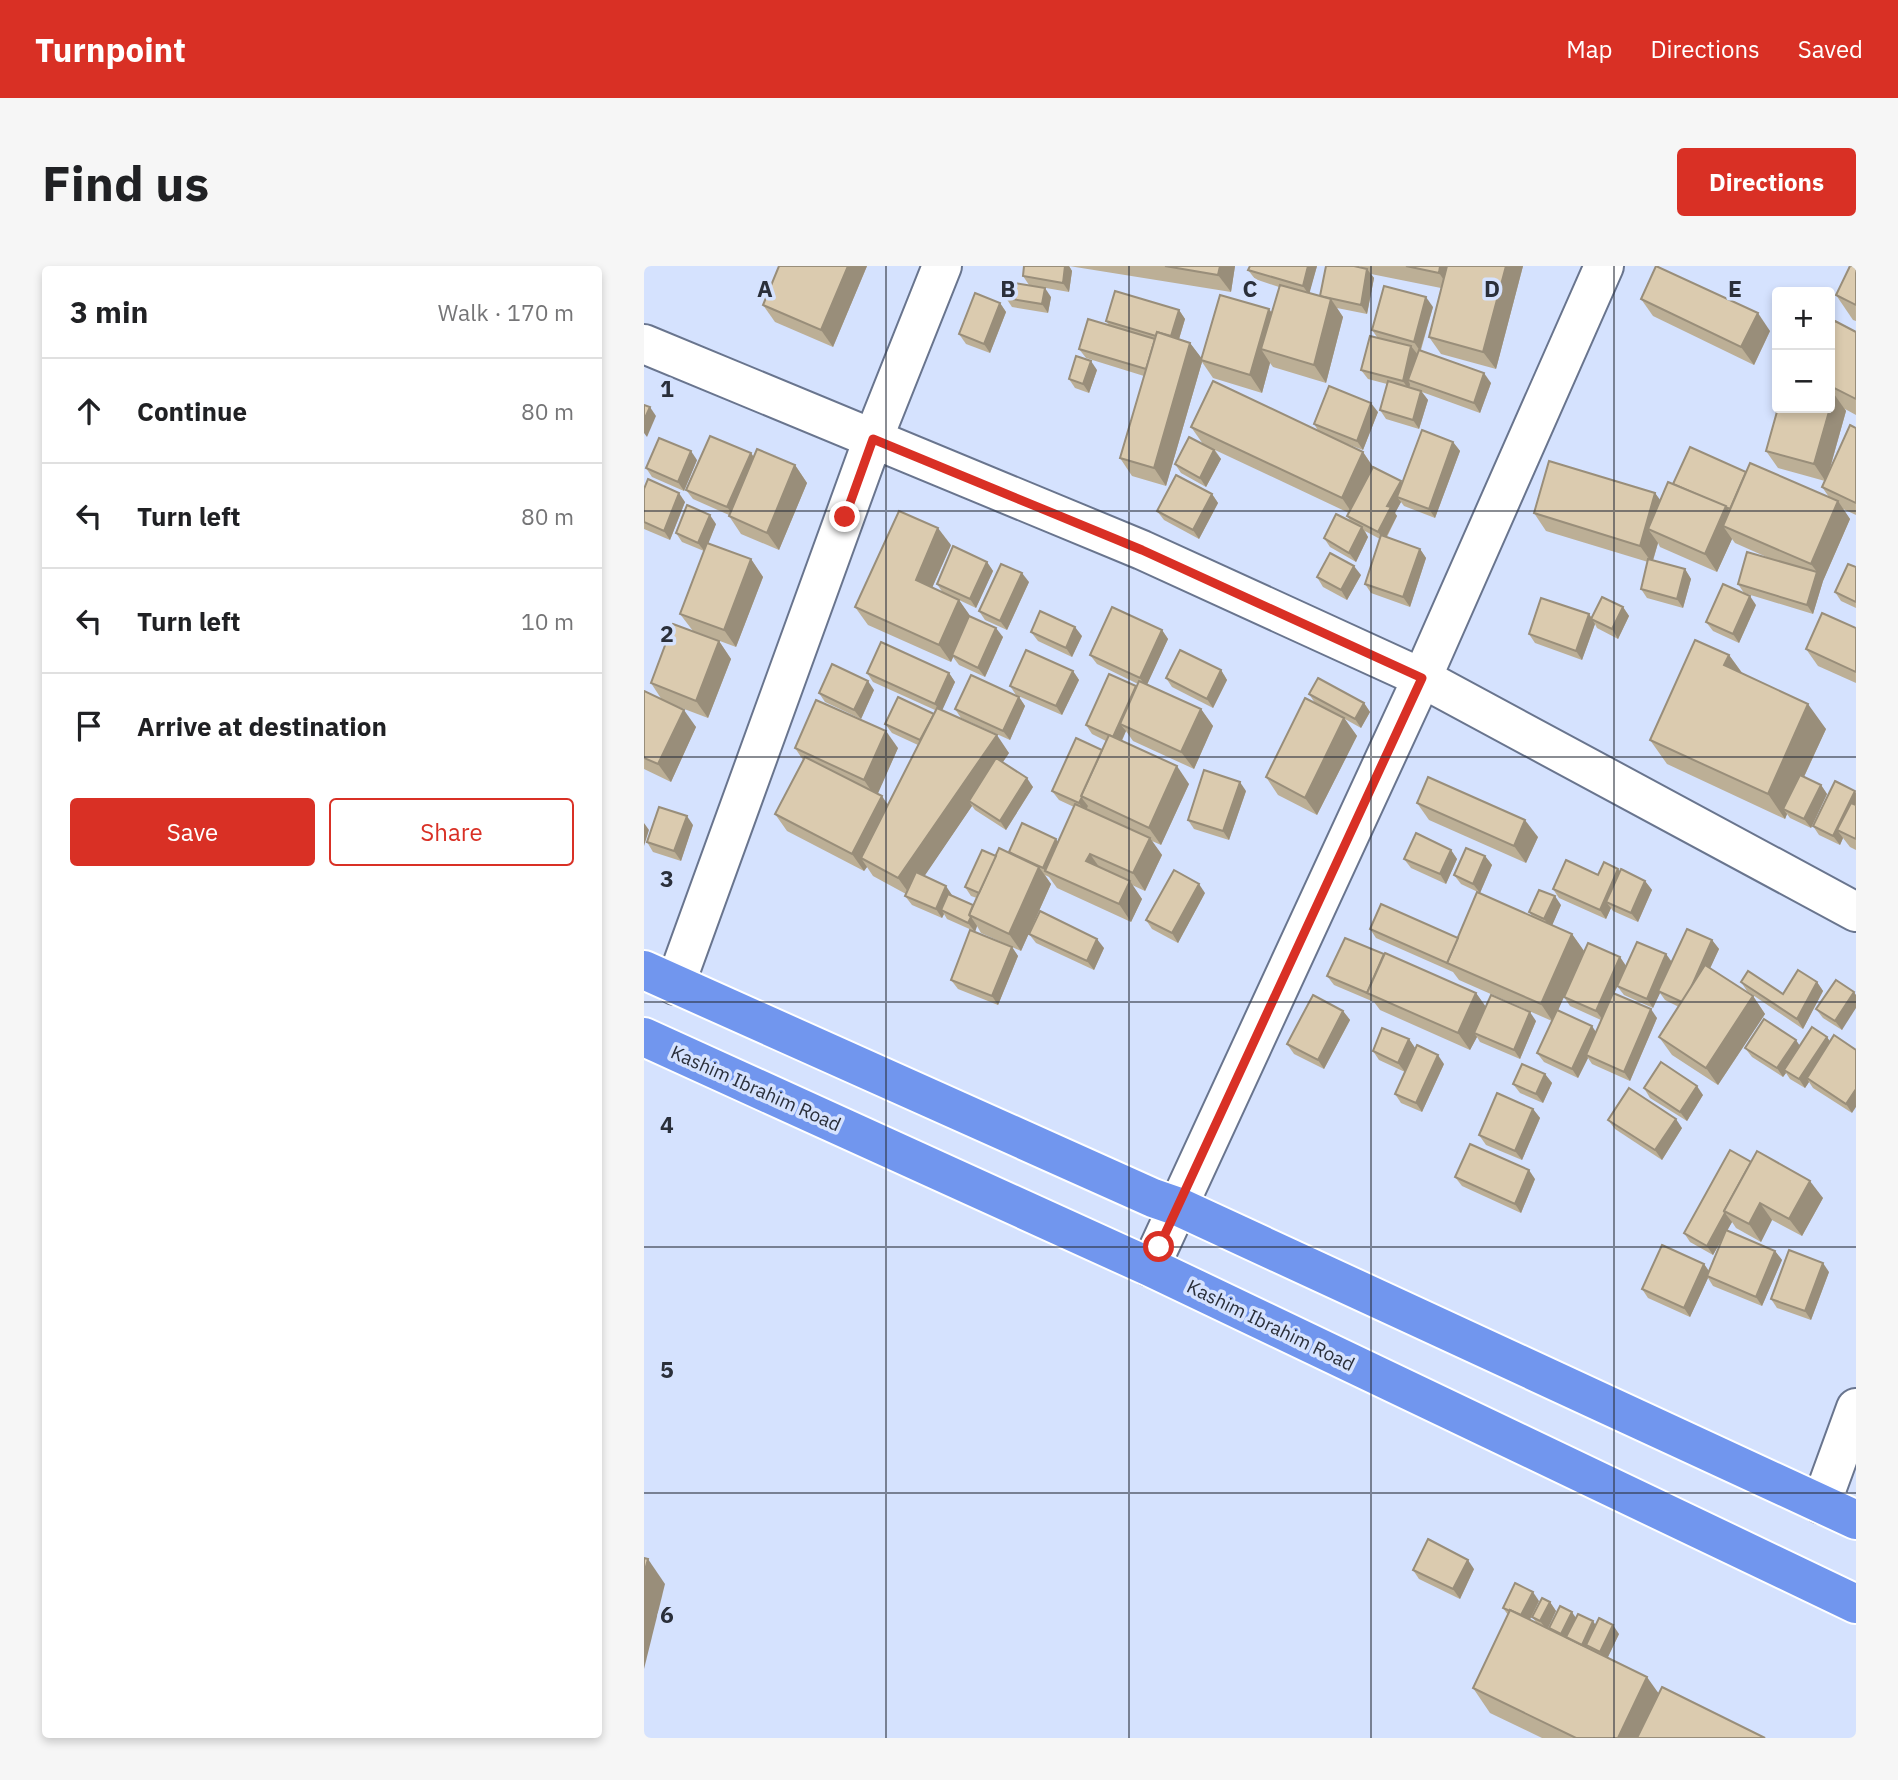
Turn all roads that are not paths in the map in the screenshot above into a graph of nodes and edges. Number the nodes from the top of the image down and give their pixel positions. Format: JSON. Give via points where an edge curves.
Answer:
{"nodes":[{"id":1,"x":942,"y":266,"type":"edge"},
{"id":2,"x":1604,"y":266,"type":"edge"},
{"id":3,"x":644,"y":344,"type":"edge"},
{"id":4,"x":873,"y":439,"type":"junction"},
{"id":5,"x":1422,"y":678,"type":"junction"},
{"id":6,"x":1856,"y":912,"type":"edge"},
{"id":7,"x":659,"y":978,"type":"edge"},
{"id":8,"x":644,"y":1037,"type":"edge"},
{"id":9,"x":1179,"y":1207,"type":"junction"},
{"id":10,"x":1150,"y":1267,"type":"junction"},
{"id":11,"x":1856,"y":1408,"type":"edge"},
{"id":12,"x":1821,"y":1504,"type":"junction"},
{"id":13,"x":1856,"y":1520,"type":"edge"},
{"id":14,"x":1856,"y":1604,"type":"edge"}],
"edges":[{"from":1,"to":4,"type":"street"},
{"from":2,"to":5,"type":"street"},
{"from":3,"to":4,"type":"street"},
{"from":4,"to":5,"type":"street","via":[[1142,550]]},
{"from":4,"to":7,"type":"street"},
{"from":5,"to":6,"type":"street"},
{"from":5,"to":9,"type":"street"},
{"from":7,"to":9,"type":"highway"},
{"from":8,"to":10,"type":"highway","name":"Kashim Ibrahim Road"},
{"from":9,"to":10,"type":"street"},
{"from":9,"to":12,"type":"highway"},
{"from":10,"to":14,"type":"highway","name":"Kashim Ibrahim Road"},
{"from":11,"to":12,"type":"street"},
{"from":12,"to":13,"type":"highway"}]}
